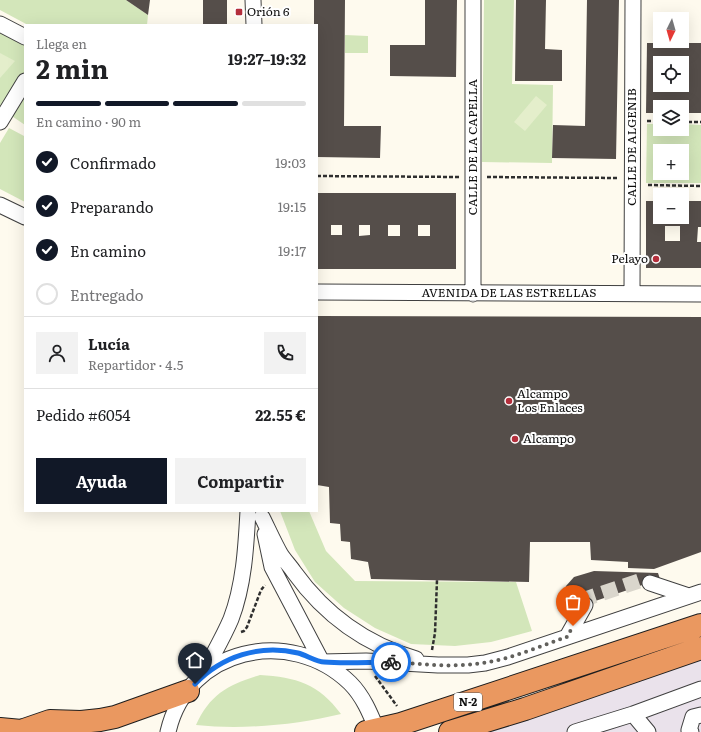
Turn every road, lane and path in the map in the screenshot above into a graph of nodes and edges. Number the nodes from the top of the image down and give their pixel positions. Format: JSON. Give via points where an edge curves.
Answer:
{"nodes":[{"id":1,"x":253,"y":0,"type":"edge"},
{"id":2,"x":473,"y":0,"type":"edge"},
{"id":3,"x":633,"y":0,"type":"edge"},
{"id":4,"x":0,"y":24,"type":"edge"},
{"id":5,"x":254,"y":24,"type":"edge"},
{"id":6,"x":24,"y":36,"type":"edge"},
{"id":7,"x":24,"y":83,"type":"edge"},
{"id":8,"x":0,"y":122,"type":"edge"},
{"id":9,"x":689,"y":122,"type":"edge"},
{"id":10,"x":701,"y":122,"type":"edge"},
{"id":11,"x":632,"y":185,"type":"junction"},
{"id":12,"x":701,"y":186,"type":"edge"},
{"id":13,"x":0,"y":205,"type":"edge"},
{"id":14,"x":24,"y":217,"type":"edge"},
{"id":15,"x":318,"y":292,"type":"edge"},
{"id":16,"x":632,"y":293,"type":"junction"},
{"id":17,"x":473,"y":294,"type":"junction"},
{"id":18,"x":701,"y":294,"type":"edge"},
{"id":19,"x":257,"y":513,"type":"edge"},
{"id":20,"x":438,"y":580,"type":"dead end"},
{"id":21,"x":650,"y":582,"type":"tunnel mouth"},
{"id":22,"x":266,"y":584,"type":"dead end"},
{"id":23,"x":695,"y":594,"type":"edge"},
{"id":24,"x":584,"y":605,"type":"tunnel mouth"},
{"id":25,"x":701,"y":625,"type":"edge"},
{"id":26,"x":237,"y":632,"type":"dead end"},
{"id":27,"x":567,"y":637,"type":"junction"},
{"id":28,"x":701,"y":648,"type":"edge"},
{"id":29,"x":322,"y":662,"type":"junction"},
{"id":30,"x":434,"y":664,"type":"junction"},
{"id":31,"x":371,"y":669,"type":"dead end"},
{"id":32,"x":195,"y":684,"type":"junction"},
{"id":33,"x":701,"y":689,"type":"edge"},
{"id":34,"x":398,"y":708,"type":"dead end"},
{"id":35,"x":525,"y":709,"type":"junction"},
{"id":36,"x":633,"y":714,"type":"junction"},
{"id":37,"x":701,"y":715,"type":"edge"},
{"id":38,"x":612,"y":727,"type":"edge"},
{"id":39,"x":18,"y":731,"type":"edge"},
{"id":40,"x":371,"y":731,"type":"edge"},
{"id":41,"x":168,"y":732,"type":"edge"},
{"id":42,"x":450,"y":732,"type":"edge"},
{"id":43,"x":482,"y":732,"type":"edge"},
{"id":44,"x":575,"y":732,"type":"edge"},
{"id":45,"x":648,"y":732,"type":"edge"},
{"id":46,"x":691,"y":732,"type":"edge"}],
"edges":[{"from":1,"to":5,"type":"street"},
{"from":2,"to":17,"type":"street","name":"CALLE DE LA CAPELLA"},
{"from":3,"to":11,"type":"street","name":"CALLE DE ALGENIB"},
{"from":4,"to":6,"type":"street"},
{"from":7,"to":8,"type":"street"},
{"from":9,"to":10,"type":"path"},
{"from":11,"to":12,"type":"path"},
{"from":11,"to":16,"type":"street","name":"CALLE DE ALGENIB"},
{"from":13,"to":14,"type":"street"},
{"from":15,"to":17,"type":"street","name":"AVENIDA DE LAS ESTRELLAS"},
{"from":16,"to":17,"type":"street","name":"AVENIDA DE LAS ESTRELLAS"},
{"from":16,"to":18,"type":"street","name":"AVENIDA DE LAS ESTRELLAS"},
{"from":19,"to":29,"type":"street","via":[[272,567]]},
{"from":19,"to":30,"type":"street","via":[[281,555],[317,601],[334,616],[354,631],[390,650]]},
{"from":19,"to":32,"type":"street","via":[[227,628]]},
{"from":20,"to":30,"type":"path"},
{"from":21,"to":23,"type":"street"},
{"from":22,"to":26,"type":"path","via":[[261,590],[246,630]]},
{"from":23,"to":27,"type":"street"},
{"from":24,"to":27,"type":"street"},
{"from":25,"to":40,"type":"highway","number":"N-2","via":[[434,713]]},
{"from":27,"to":30,"type":"street","via":[[485,663]]},
{"from":28,"to":35,"type":"highway","number":"N-2"},
{"from":29,"to":30,"type":"street"},
{"from":29,"to":32,"type":"street","via":[[285,651],[260,651],[235,657],[212,669]]},
{"from":29,"to":40,"type":"street","via":[[351,683],[362,697],[371,713]]},
{"from":31,"to":34,"type":"path"},
{"from":32,"to":39,"type":"highway","via":[[115,717],[81,722],[50,721]]},
{"from":32,"to":41,"type":"street","via":[[177,707]]},
{"from":33,"to":36,"type":"street"},
{"from":35,"to":42,"type":"highway","number":"N-2"},
{"from":35,"to":43,"type":"highway"},
{"from":36,"to":38,"type":"street"},
{"from":36,"to":45,"type":"street"},
{"from":37,"to":46,"type":"street","via":[[693,717],[689,730]]},
{"from":38,"to":44,"type":"street"}]}
